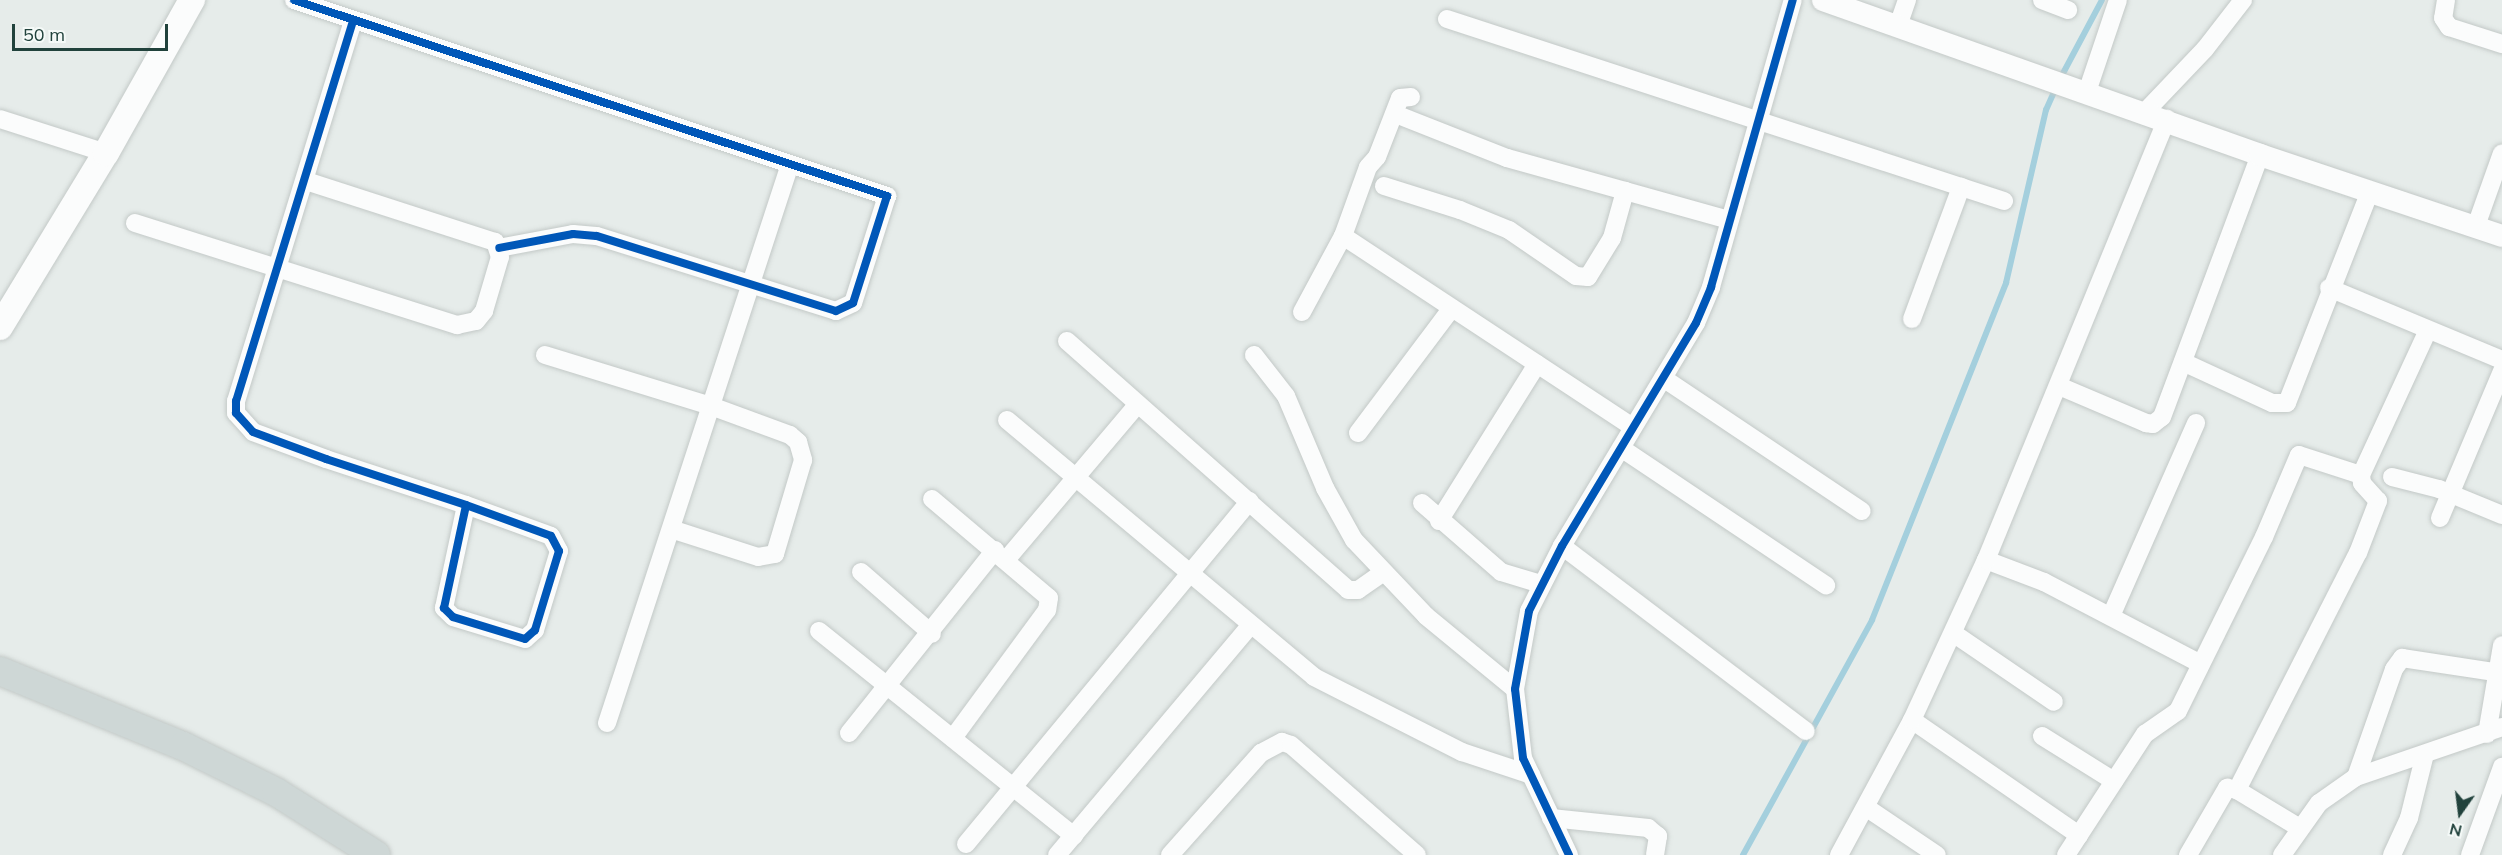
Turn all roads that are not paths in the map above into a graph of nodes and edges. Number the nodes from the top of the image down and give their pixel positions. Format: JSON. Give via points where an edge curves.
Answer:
{"nodes":[{"id":1,"x":294,"y":0,"type":"edge"},
{"id":2,"x":1792,"y":0,"type":"edge"},
{"id":3,"x":1822,"y":0,"type":"edge"},
{"id":4,"x":1907,"y":0,"type":"edge"},
{"id":5,"x":2042,"y":0,"type":"edge"},
{"id":6,"x":2118,"y":0,"type":"edge"},
{"id":7,"x":2243,"y":0,"type":"edge"},
{"id":8,"x":2446,"y":0,"type":"edge"},
{"id":9,"x":186,"y":1,"type":"edge"},
{"id":10,"x":2068,"y":10,"type":"dead end"},
{"id":11,"x":1446,"y":20,"type":"dead end"},
{"id":12,"x":354,"y":21,"type":"junction"},
{"id":13,"x":1898,"y":26,"type":"junction"},
{"id":14,"x":2502,"y":44,"type":"edge"},
{"id":15,"x":2067,"y":85,"type":"junction"},
{"id":16,"x":1411,"y":97,"type":"dead end"},
{"id":17,"x":2145,"y":112,"type":"junction"},
{"id":18,"x":1403,"y":117,"type":"dead end"},
{"id":19,"x":0,"y":119,"type":"edge"},
{"id":20,"x":1760,"y":119,"type":"junction"},
{"id":21,"x":2167,"y":119,"type":"junction"},
{"id":22,"x":106,"y":153,"type":"junction"},
{"id":23,"x":2502,"y":153,"type":"edge"},
{"id":24,"x":2260,"y":155,"type":"junction"},
{"id":25,"x":790,"y":165,"type":"junction"},
{"id":26,"x":306,"y":181,"type":"junction"},
{"id":27,"x":1384,"y":186,"type":"dead end"},
{"id":28,"x":1961,"y":187,"type":"junction"},
{"id":29,"x":1626,"y":191,"type":"junction"},
{"id":30,"x":2370,"y":191,"type":"junction"},
{"id":31,"x":2004,"y":201,"type":"dead end"},
{"id":32,"x":1729,"y":220,"type":"junction"},
{"id":33,"x":135,"y":223,"type":"dead end"},
{"id":34,"x":2476,"y":226,"type":"junction"},
{"id":35,"x":1343,"y":236,"type":"junction"},
{"id":36,"x":2502,"y":236,"type":"edge"},
{"id":37,"x":499,"y":248,"type":"junction"},
{"id":38,"x":279,"y":270,"type":"junction"},
{"id":39,"x":751,"y":284,"type":"junction"},
{"id":40,"x":2329,"y":288,"type":"junction"},
{"id":41,"x":1452,"y":308,"type":"junction"},
{"id":42,"x":1302,"y":312,"type":"dead end"},
{"id":43,"x":1912,"y":319,"type":"dead end"},
{"id":44,"x":0,"y":327,"type":"edge"},
{"id":45,"x":2427,"y":332,"type":"junction"},
{"id":46,"x":1067,"y":342,"type":"dead end"},
{"id":47,"x":545,"y":356,"type":"dead end"},
{"id":48,"x":1254,"y":356,"type":"dead end"},
{"id":49,"x":2502,"y":360,"type":"edge"},
{"id":50,"x":2183,"y":362,"type":"junction"},
{"id":51,"x":1537,"y":363,"type":"junction"},
{"id":52,"x":2502,"y":371,"type":"edge"},
{"id":53,"x":1663,"y":378,"type":"junction"},
{"id":54,"x":2059,"y":386,"type":"junction"},
{"id":55,"x":1137,"y":405,"type":"junction"},
{"id":56,"x":711,"y":406,"type":"junction"},
{"id":57,"x":1006,"y":420,"type":"dead end"},
{"id":58,"x":2196,"y":423,"type":"dead end"},
{"id":59,"x":1633,"y":427,"type":"junction"},
{"id":60,"x":1358,"y":433,"type":"dead end"},
{"id":61,"x":1621,"y":448,"type":"junction"},
{"id":62,"x":2361,"y":475,"type":"junction"},
{"id":63,"x":2392,"y":477,"type":"dead end"},
{"id":64,"x":1077,"y":478,"type":"junction"},
{"id":65,"x":2450,"y":495,"type":"junction"},
{"id":66,"x":932,"y":499,"type":"dead end"},
{"id":67,"x":1250,"y":501,"type":"junction"},
{"id":68,"x":1422,"y":503,"type":"dead end"},
{"id":69,"x":466,"y":505,"type":"junction"},
{"id":70,"x":1862,"y":510,"type":"dead end"},
{"id":71,"x":2502,"y":515,"type":"edge"},
{"id":72,"x":2440,"y":518,"type":"dead end"},
{"id":73,"x":1438,"y":521,"type":"junction"},
{"id":74,"x":670,"y":529,"type":"junction"},
{"id":75,"x":1562,"y":546,"type":"junction"},
{"id":76,"x":1001,"y":555,"type":"junction"},
{"id":77,"x":1986,"y":560,"type":"junction"},
{"id":78,"x":861,"y":572,"type":"dead end"},
{"id":79,"x":1189,"y":573,"type":"junction"},
{"id":80,"x":1382,"y":573,"type":"junction"},
{"id":81,"x":1541,"y":584,"type":"junction"},
{"id":82,"x":1826,"y":585,"type":"dead end"},
{"id":83,"x":2112,"y":616,"type":"junction"},
{"id":84,"x":1251,"y":625,"type":"junction"},
{"id":85,"x":819,"y":631,"type":"dead end"},
{"id":86,"x":1953,"y":633,"type":"junction"},
{"id":87,"x":932,"y":634,"type":"junction"},
{"id":88,"x":2502,"y":645,"type":"edge"},
{"id":89,"x":2201,"y":664,"type":"junction"},
{"id":90,"x":0,"y":671,"type":"edge"},
{"id":91,"x":2495,"y":672,"type":"junction"},
{"id":92,"x":889,"y":688,"type":"junction"},
{"id":93,"x":1515,"y":689,"type":"junction"},
{"id":94,"x":2054,"y":702,"type":"dead end"},
{"id":95,"x":1912,"y":720,"type":"junction"},
{"id":96,"x":607,"y":723,"type":"dead end"},
{"id":97,"x":2494,"y":730,"type":"edge"},
{"id":98,"x":1806,"y":731,"type":"dead end"},
{"id":99,"x":849,"y":733,"type":"dead end"},
{"id":100,"x":2043,"y":736,"type":"dead end"},
{"id":101,"x":953,"y":738,"type":"junction"},
{"id":102,"x":2425,"y":754,"type":"junction"},
{"id":103,"x":2502,"y":767,"type":"edge"},
{"id":104,"x":1531,"y":775,"type":"junction"},
{"id":105,"x":2356,"y":777,"type":"junction"},
{"id":106,"x":2114,"y":781,"type":"junction"},
{"id":107,"x":1014,"y":787,"type":"junction"},
{"id":108,"x":2237,"y":790,"type":"junction"},
{"id":109,"x":1867,"y":808,"type":"junction"},
{"id":110,"x":1551,"y":818,"type":"junction"},
{"id":111,"x":2298,"y":828,"type":"junction"},
{"id":112,"x":2079,"y":835,"type":"junction"},
{"id":113,"x":1074,"y":836,"type":"junction"},
{"id":114,"x":966,"y":844,"type":"dead end"},
{"id":115,"x":376,"y":855,"type":"edge"},
{"id":116,"x":1057,"y":855,"type":"edge"},
{"id":117,"x":1170,"y":855,"type":"edge"},
{"id":118,"x":1417,"y":855,"type":"edge"},
{"id":119,"x":1569,"y":855,"type":"edge"},
{"id":120,"x":1655,"y":855,"type":"edge"},
{"id":121,"x":1839,"y":855,"type":"edge"},
{"id":122,"x":1937,"y":855,"type":"edge"},
{"id":123,"x":2066,"y":855,"type":"edge"},
{"id":124,"x":2188,"y":855,"type":"edge"},
{"id":125,"x":2282,"y":855,"type":"edge"},
{"id":126,"x":2392,"y":855,"type":"edge"},
{"id":127,"x":2470,"y":855,"type":"edge"}],
"edges":[{"from":1,"to":12,"type":"street"},
{"from":2,"to":20,"type":"street"},
{"from":3,"to":13,"type":"street"},
{"from":4,"to":13,"type":"street"},
{"from":5,"to":10,"type":"street"},
{"from":6,"to":15,"type":"street"},
{"from":7,"to":17,"type":"street","via":[[2205,48]]},
{"from":8,"to":14,"type":"street","via":[[2443,18],[2449,27]]},
{"from":9,"to":22,"type":"main road"},
{"from":11,"to":20,"type":"street"},
{"from":12,"to":25,"type":"street"},
{"from":12,"to":26,"type":"street"},
{"from":13,"to":15,"type":"street"},
{"from":15,"to":17,"type":"street"},
{"from":16,"to":35,"type":"street","via":[[1400,98],[1377,157],[1368,167]]},
{"from":17,"to":21,"type":"street"},
{"from":18,"to":29,"type":"street","via":[[1507,158]]},
{"from":19,"to":22,"type":"street"},
{"from":20,"to":28,"type":"street"},
{"from":20,"to":32,"type":"street"},
{"from":21,"to":24,"type":"street"},
{"from":21,"to":54,"type":"street"},
{"from":22,"to":44,"type":"main road"},
{"from":23,"to":34,"type":"street"},
{"from":24,"to":30,"type":"street"},
{"from":24,"to":50,"type":"street"},
{"from":25,"to":39,"type":"street"},
{"from":25,"to":39,"type":"street","via":[[887,196],[853,303],[836,311]]},
{"from":26,"to":37,"type":"street","via":[[488,238]]},
{"from":26,"to":38,"type":"street"},
{"from":27,"to":29,"type":"street","via":[[1509,230],[1576,276],[1588,277],[1612,238]]},
{"from":28,"to":31,"type":"street"},
{"from":28,"to":43,"type":"street"},
{"from":29,"to":32,"type":"street"},
{"from":30,"to":34,"type":"street"},
{"from":30,"to":40,"type":"street"},
{"from":32,"to":53,"type":"street","via":[[1711,287],[1696,323]]},
{"from":33,"to":38,"type":"street"},
{"from":34,"to":36,"type":"street"},
{"from":35,"to":41,"type":"street"},
{"from":35,"to":42,"type":"street"},
{"from":37,"to":38,"type":"street","via":[[484,311],[469,325]]},
{"from":37,"to":39,"type":"street","via":[[585,234]]},
{"from":38,"to":69,"type":"street","via":[[236,401],[242,423],[253,432]]},
{"from":39,"to":56,"type":"street"},
{"from":40,"to":45,"type":"street"},
{"from":40,"to":50,"type":"street","via":[[2287,403],[2272,403]]},
{"from":41,"to":51,"type":"street"},
{"from":41,"to":60,"type":"street"},
{"from":45,"to":49,"type":"street"},
{"from":45,"to":62,"type":"street"},
{"from":46,"to":55,"type":"street"},
{"from":47,"to":56,"type":"street"},
{"from":48,"to":80,"type":"street","via":[[1286,396],[1325,488],[1354,540]]},
{"from":50,"to":54,"type":"street","via":[[2162,417],[2153,424]]},
{"from":51,"to":59,"type":"street"},
{"from":51,"to":73,"type":"street"},
{"from":52,"to":65,"type":"street"},
{"from":53,"to":59,"type":"street"},
{"from":53,"to":70,"type":"street"},
{"from":54,"to":77,"type":"street"},
{"from":55,"to":64,"type":"street"},
{"from":55,"to":67,"type":"street"},
{"from":56,"to":74,"type":"street"},
{"from":56,"to":74,"type":"street","via":[[790,435],[798,442],[803,460],[781,546],[768,557],[758,557]]},
{"from":57,"to":64,"type":"street"},
{"from":58,"to":83,"type":"street"},
{"from":59,"to":61,"type":"street"},
{"from":61,"to":75,"type":"street"},
{"from":61,"to":82,"type":"street"},
{"from":62,"to":89,"type":"street","via":[[2299,455],[2264,537]]},
{"from":62,"to":108,"type":"street","via":[[2362,483],[2377,495],[2377,508]]},
{"from":63,"to":65,"type":"street"},
{"from":64,"to":76,"type":"street"},
{"from":64,"to":79,"type":"street"},
{"from":65,"to":71,"type":"street"},
{"from":65,"to":72,"type":"street"},
{"from":66,"to":76,"type":"street"},
{"from":67,"to":79,"type":"street"},
{"from":67,"to":80,"type":"street","via":[[1348,590],[1358,590]]},
{"from":68,"to":73,"type":"street"},
{"from":69,"to":69,"type":"street","via":[[444,608],[453,617],[525,639],[535,630],[559,551],[557,543],[551,536]]},
{"from":73,"to":81,"type":"street","via":[[1501,572]]},
{"from":74,"to":96,"type":"street"},
{"from":75,"to":81,"type":"street"},
{"from":75,"to":98,"type":"street"},
{"from":76,"to":87,"type":"street"},
{"from":76,"to":101,"type":"street","via":[[1046,593],[1047,610]]},
{"from":77,"to":83,"type":"street","via":[[2044,582]]},
{"from":77,"to":86,"type":"street"},
{"from":78,"to":87,"type":"street"},
{"from":79,"to":84,"type":"street"},
{"from":79,"to":107,"type":"street"},
{"from":80,"to":93,"type":"street","via":[[1468,654]]},
{"from":81,"to":93,"type":"street","via":[[1522,639]]},
{"from":83,"to":89,"type":"street"},
{"from":84,"to":104,"type":"street","via":[[1314,677],[1462,752]]},
{"from":84,"to":113,"type":"street"},
{"from":85,"to":92,"type":"street"},
{"from":86,"to":94,"type":"street"},
{"from":86,"to":95,"type":"street"},
{"from":87,"to":92,"type":"street"},
{"from":88,"to":91,"type":"street"},
{"from":89,"to":106,"type":"street","via":[[2178,711],[2145,734]]},
{"from":90,"to":115,"type":"main road","via":[[183,746],[276,792]]},
{"from":91,"to":97,"type":"street"},
{"from":91,"to":105,"type":"street","via":[[2402,658],[2394,669]]},
{"from":92,"to":99,"type":"street"},
{"from":92,"to":101,"type":"street"},
{"from":93,"to":104,"type":"street","via":[[1523,758]]},
{"from":95,"to":109,"type":"street"},
{"from":95,"to":112,"type":"street"},
{"from":97,"to":102,"type":"street"},
{"from":100,"to":106,"type":"street"},
{"from":101,"to":107,"type":"street"},
{"from":102,"to":105,"type":"street"},
{"from":102,"to":126,"type":"street","via":[[2409,818]]},
{"from":103,"to":127,"type":"street"},
{"from":104,"to":110,"type":"street"},
{"from":105,"to":111,"type":"street","via":[[2319,803]]},
{"from":106,"to":112,"type":"street"},
{"from":107,"to":113,"type":"street"},
{"from":107,"to":114,"type":"street"},
{"from":108,"to":111,"type":"street"},
{"from":108,"to":124,"type":"street","via":[[2228,788],[2223,792]]},
{"from":109,"to":121,"type":"street"},
{"from":109,"to":122,"type":"street"},
{"from":110,"to":119,"type":"street"},
{"from":110,"to":120,"type":"street","via":[[1648,828],[1658,836]]},
{"from":111,"to":125,"type":"street"},
{"from":112,"to":123,"type":"street"},
{"from":113,"to":116,"type":"street"},
{"from":117,"to":118,"type":"street","via":[[1261,753],[1282,742],[1291,745]]}]}
